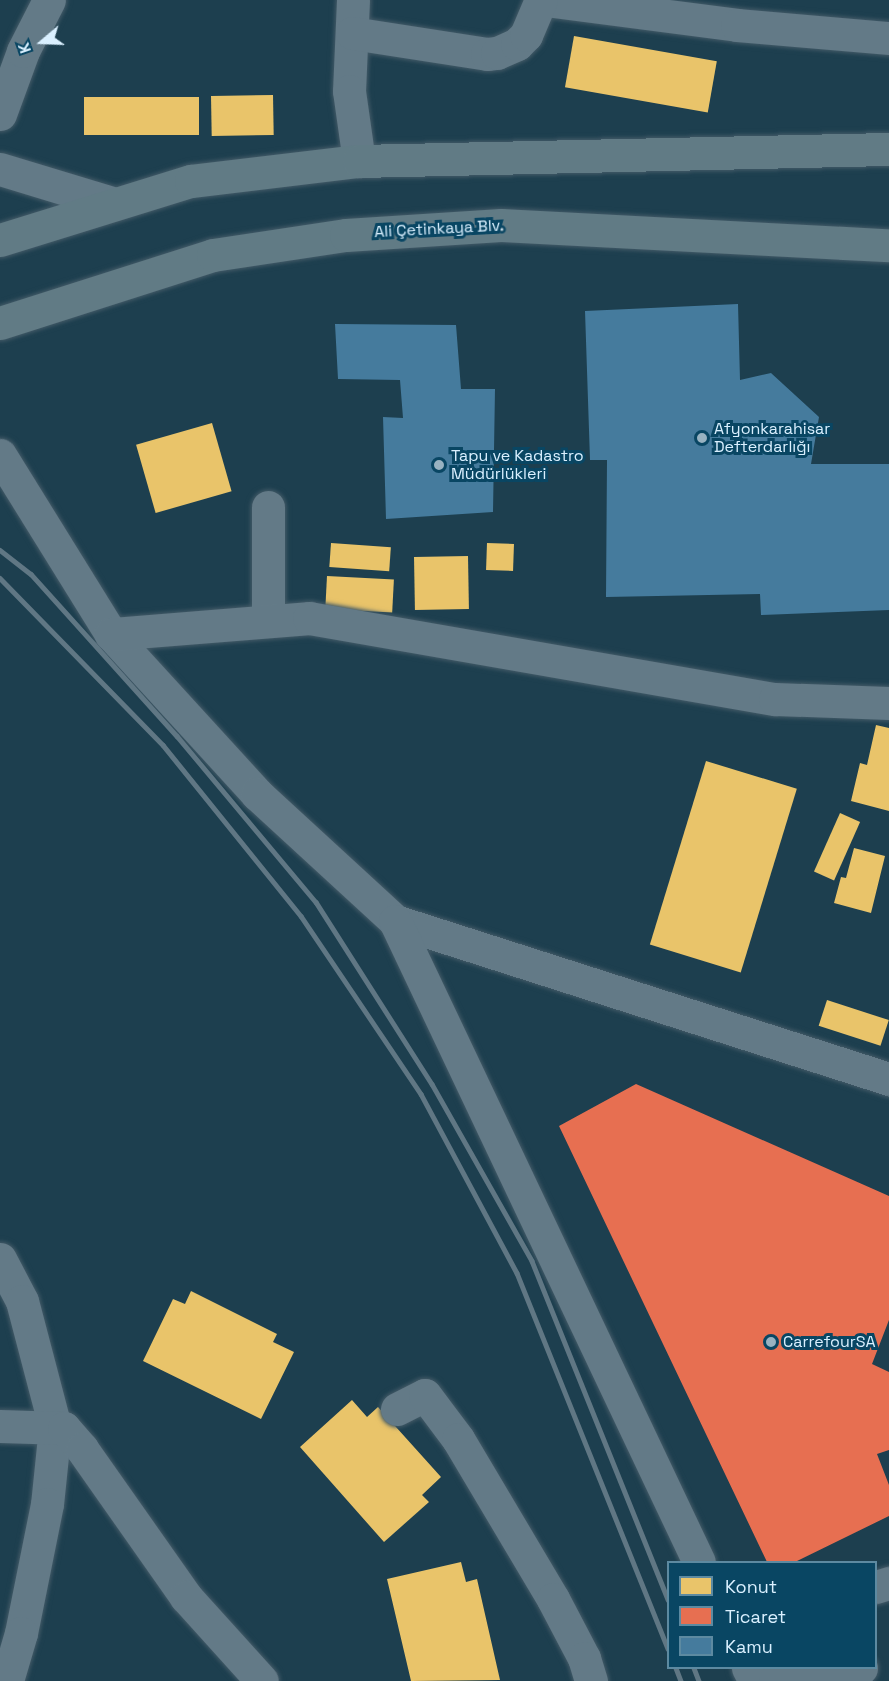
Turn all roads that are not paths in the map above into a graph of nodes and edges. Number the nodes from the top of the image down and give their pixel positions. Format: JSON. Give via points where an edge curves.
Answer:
{"nodes":[{"id":1,"x":49,"y":0,"type":"edge"},
{"id":2,"x":353,"y":0,"type":"edge"},
{"id":3,"x":543,"y":0,"type":"edge"},
{"id":4,"x":739,"y":12,"type":"edge"},
{"id":5,"x":352,"y":33,"type":"junction"},
{"id":6,"x":889,"y":38,"type":"edge"},
{"id":7,"x":0,"y":114,"type":"edge"},
{"id":8,"x":889,"y":148,"type":"edge"},
{"id":9,"x":359,"y":161,"type":"junction"},
{"id":10,"x":0,"y":169,"type":"edge"},
{"id":11,"x":115,"y":204,"type":"junction"},
{"id":12,"x":0,"y":240,"type":"edge"},
{"id":13,"x":889,"y":245,"type":"edge"},
{"id":14,"x":0,"y":323,"type":"edge"},
{"id":15,"x":0,"y":455,"type":"edge"},
{"id":16,"x":268,"y":507,"type":"dead end"},
{"id":17,"x":268,"y":621,"type":"junction"},
{"id":18,"x":111,"y":634,"type":"junction"},
{"id":19,"x":889,"y":703,"type":"edge"},
{"id":20,"x":396,"y":921,"type":"junction"},
{"id":21,"x":889,"y":1079,"type":"edge"},
{"id":22,"x":0,"y":1259,"type":"edge"},
{"id":23,"x":397,"y":1409,"type":"dead end"},
{"id":24,"x":0,"y":1426,"type":"edge"},
{"id":25,"x":56,"y":1427,"type":"junction"},
{"id":26,"x":698,"y":1561,"type":"edge"},
{"id":27,"x":854,"y":1669,"type":"edge"},
{"id":28,"x":7,"y":1681,"type":"edge"},
{"id":29,"x":262,"y":1681,"type":"edge"},
{"id":30,"x":591,"y":1681,"type":"edge"},
{"id":31,"x":775,"y":1681,"type":"edge"}],
"edges":[{"from":1,"to":7,"type":"street","via":[[23,51]]},
{"from":2,"to":5,"type":"street"},
{"from":3,"to":4,"type":"street"},
{"from":3,"to":5,"type":"street","via":[[526,35],[517,44],[487,54]]},
{"from":4,"to":6,"type":"street"},
{"from":5,"to":9,"type":"street","via":[[350,91]]},
{"from":8,"to":9,"type":"main road"},
{"from":9,"to":11,"type":"main road","via":[[191,181]]},
{"from":10,"to":11,"type":"street"},
{"from":11,"to":12,"type":"main road"},
{"from":13,"to":14,"type":"main road","name":"Ali Çetinkaya Blv.","via":[[501,225],[346,235],[213,255]]},
{"from":15,"to":18,"type":"street"},
{"from":16,"to":17,"type":"street"},
{"from":17,"to":18,"type":"street"},
{"from":17,"to":19,"type":"street","via":[[309,618],[775,699]]},
{"from":18,"to":20,"type":"street","via":[[257,794]]},
{"from":20,"to":21,"type":"street"},
{"from":20,"to":26,"type":"street"},
{"from":22,"to":25,"type":"street","via":[[22,1301]]},
{"from":23,"to":30,"type":"street","via":[[425,1395],[458,1439],[553,1599],[584,1658]]},
{"from":24,"to":25,"type":"street"},
{"from":25,"to":28,"type":"street","via":[[47,1504],[21,1633]]},
{"from":25,"to":29,"type":"street","via":[[64,1428],[82,1449],[186,1597]]},
{"from":27,"to":31,"type":"street"}]}
